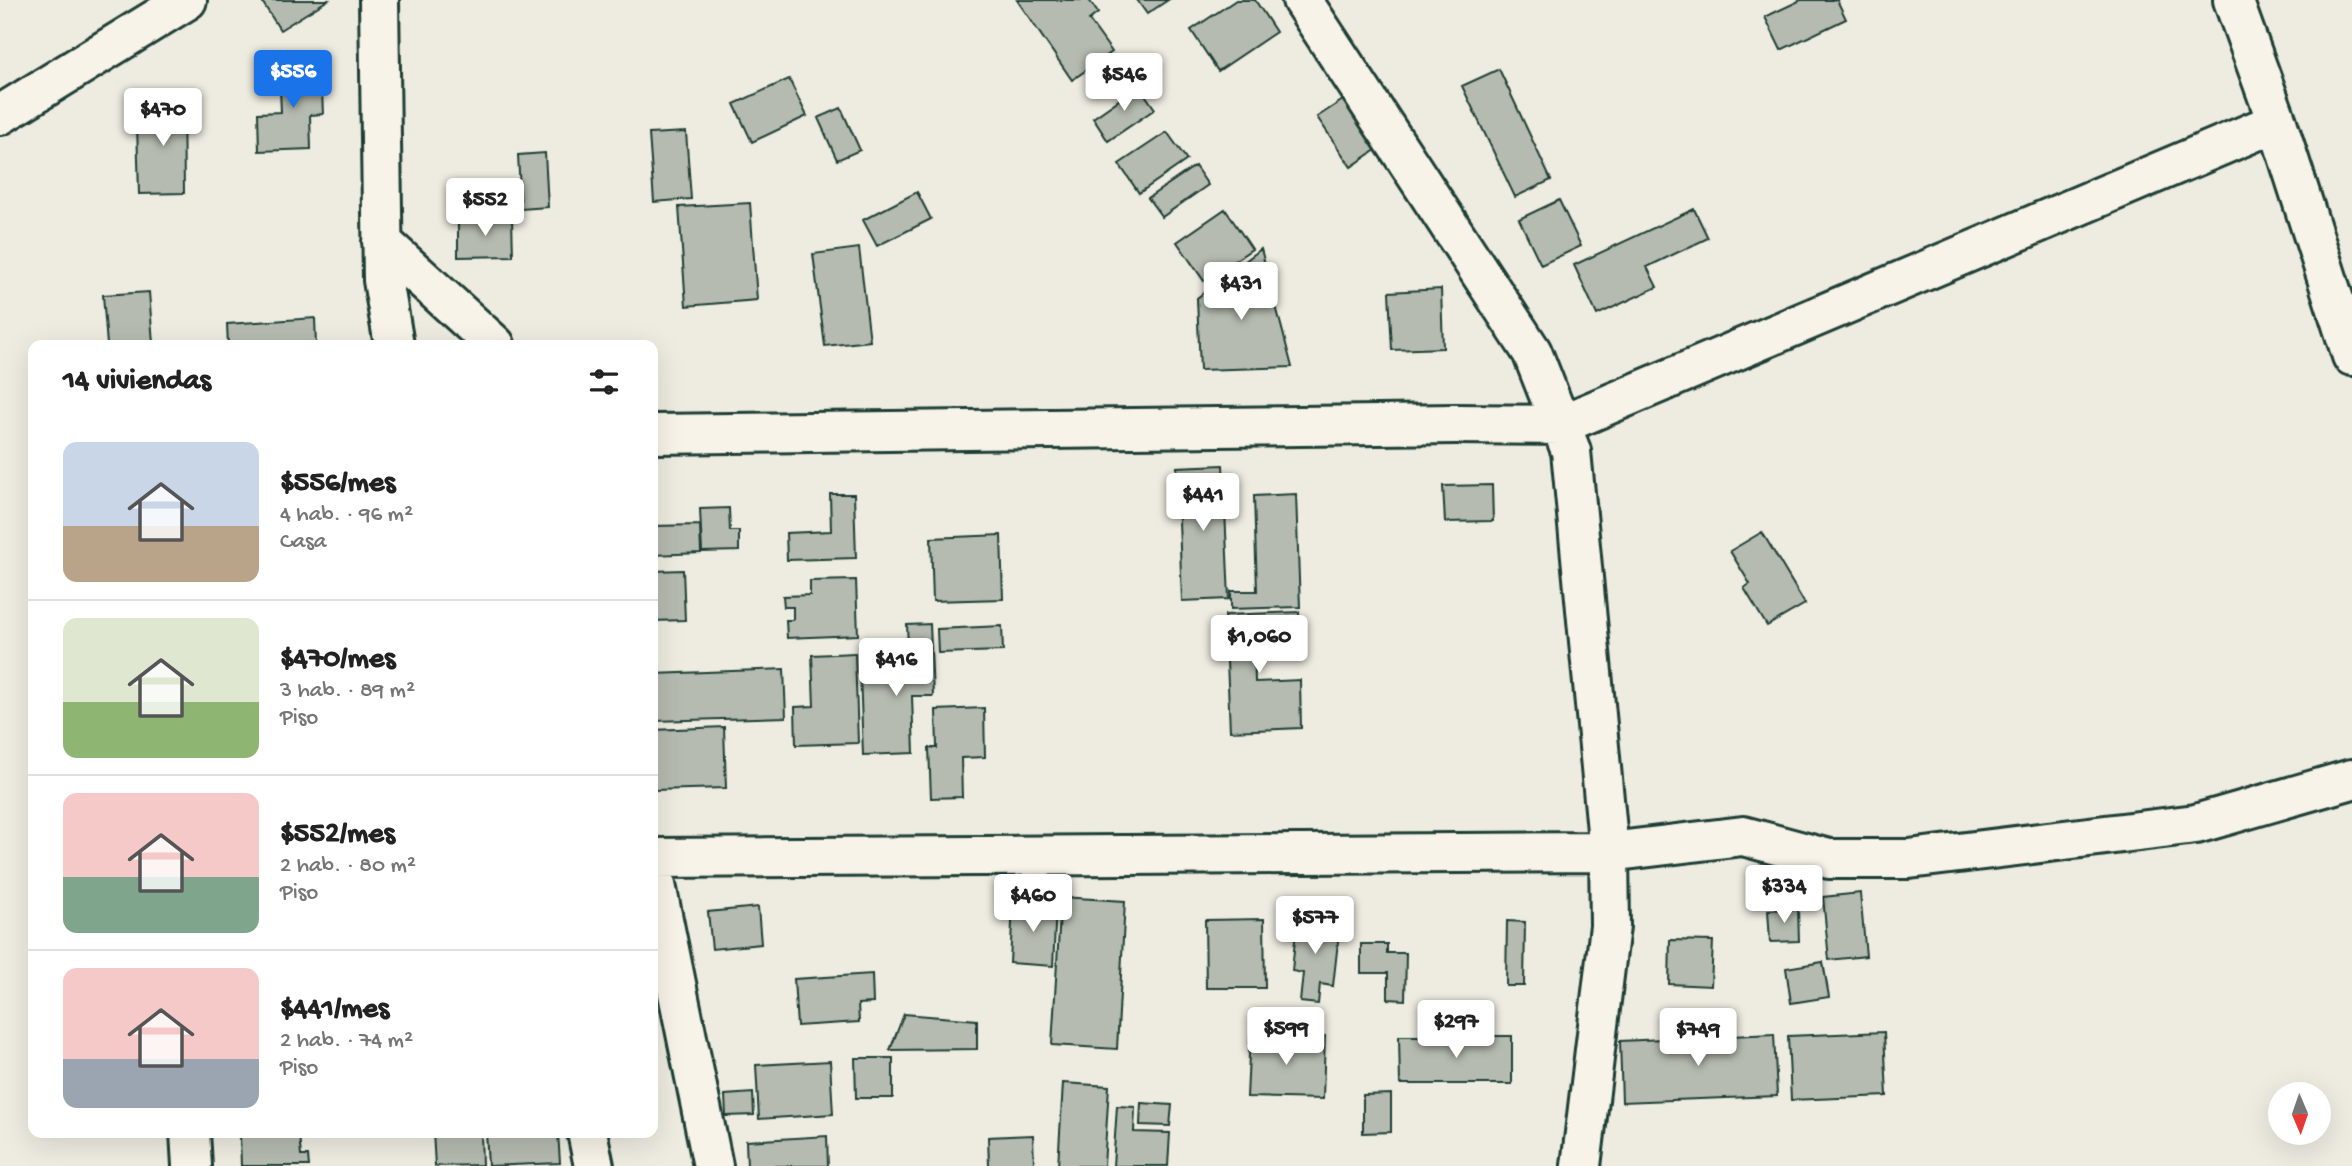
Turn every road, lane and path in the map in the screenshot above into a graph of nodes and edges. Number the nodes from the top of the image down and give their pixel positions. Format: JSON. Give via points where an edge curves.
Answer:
{"nodes":[{"id":1,"x":187,"y":0,"type":"edge"},
{"id":2,"x":379,"y":0,"type":"edge"},
{"id":3,"x":1301,"y":0,"type":"edge"},
{"id":4,"x":2234,"y":0,"type":"edge"},
{"id":5,"x":0,"y":115,"type":"edge"},
{"id":6,"x":2277,"y":122,"type":"junction"},
{"id":7,"x":382,"y":242,"type":"junction"},
{"id":8,"x":393,"y":340,"type":"edge"},
{"id":9,"x":490,"y":340,"type":"edge"},
{"id":10,"x":2352,"y":356,"type":"edge"},
{"id":11,"x":1560,"y":425,"type":"junction"},
{"id":12,"x":658,"y":434,"type":"edge"},
{"id":13,"x":2352,"y":779,"type":"edge"},
{"id":14,"x":1609,"y":852,"type":"junction"},
{"id":15,"x":658,"y":858,"type":"edge"},
{"id":16,"x":658,"y":895,"type":"edge"},
{"id":17,"x":190,"y":1138,"type":"edge"},
{"id":18,"x":588,"y":1138,"type":"edge"},
{"id":19,"x":192,"y":1166,"type":"edge"},
{"id":20,"x":594,"y":1166,"type":"edge"},
{"id":21,"x":713,"y":1166,"type":"edge"},
{"id":22,"x":1581,"y":1166,"type":"edge"}],
"edges":[{"from":1,"to":5,"type":"street"},
{"from":2,"to":7,"type":"street"},
{"from":3,"to":11,"type":"street","via":[[1532,352]]},
{"from":4,"to":6,"type":"street"},
{"from":6,"to":10,"type":"street"},
{"from":6,"to":11,"type":"street"},
{"from":7,"to":8,"type":"street"},
{"from":7,"to":9,"type":"street"},
{"from":11,"to":12,"type":"street"},
{"from":11,"to":14,"type":"street","via":[[1570,451]]},
{"from":13,"to":14,"type":"street","via":[[2196,824],[1909,859],[1829,859],[1743,836]]},
{"from":14,"to":15,"type":"street"},
{"from":14,"to":22,"type":"street","via":[[1610,926]]},
{"from":16,"to":21,"type":"street"},
{"from":17,"to":19,"type":"street"},
{"from":18,"to":20,"type":"street"}]}
